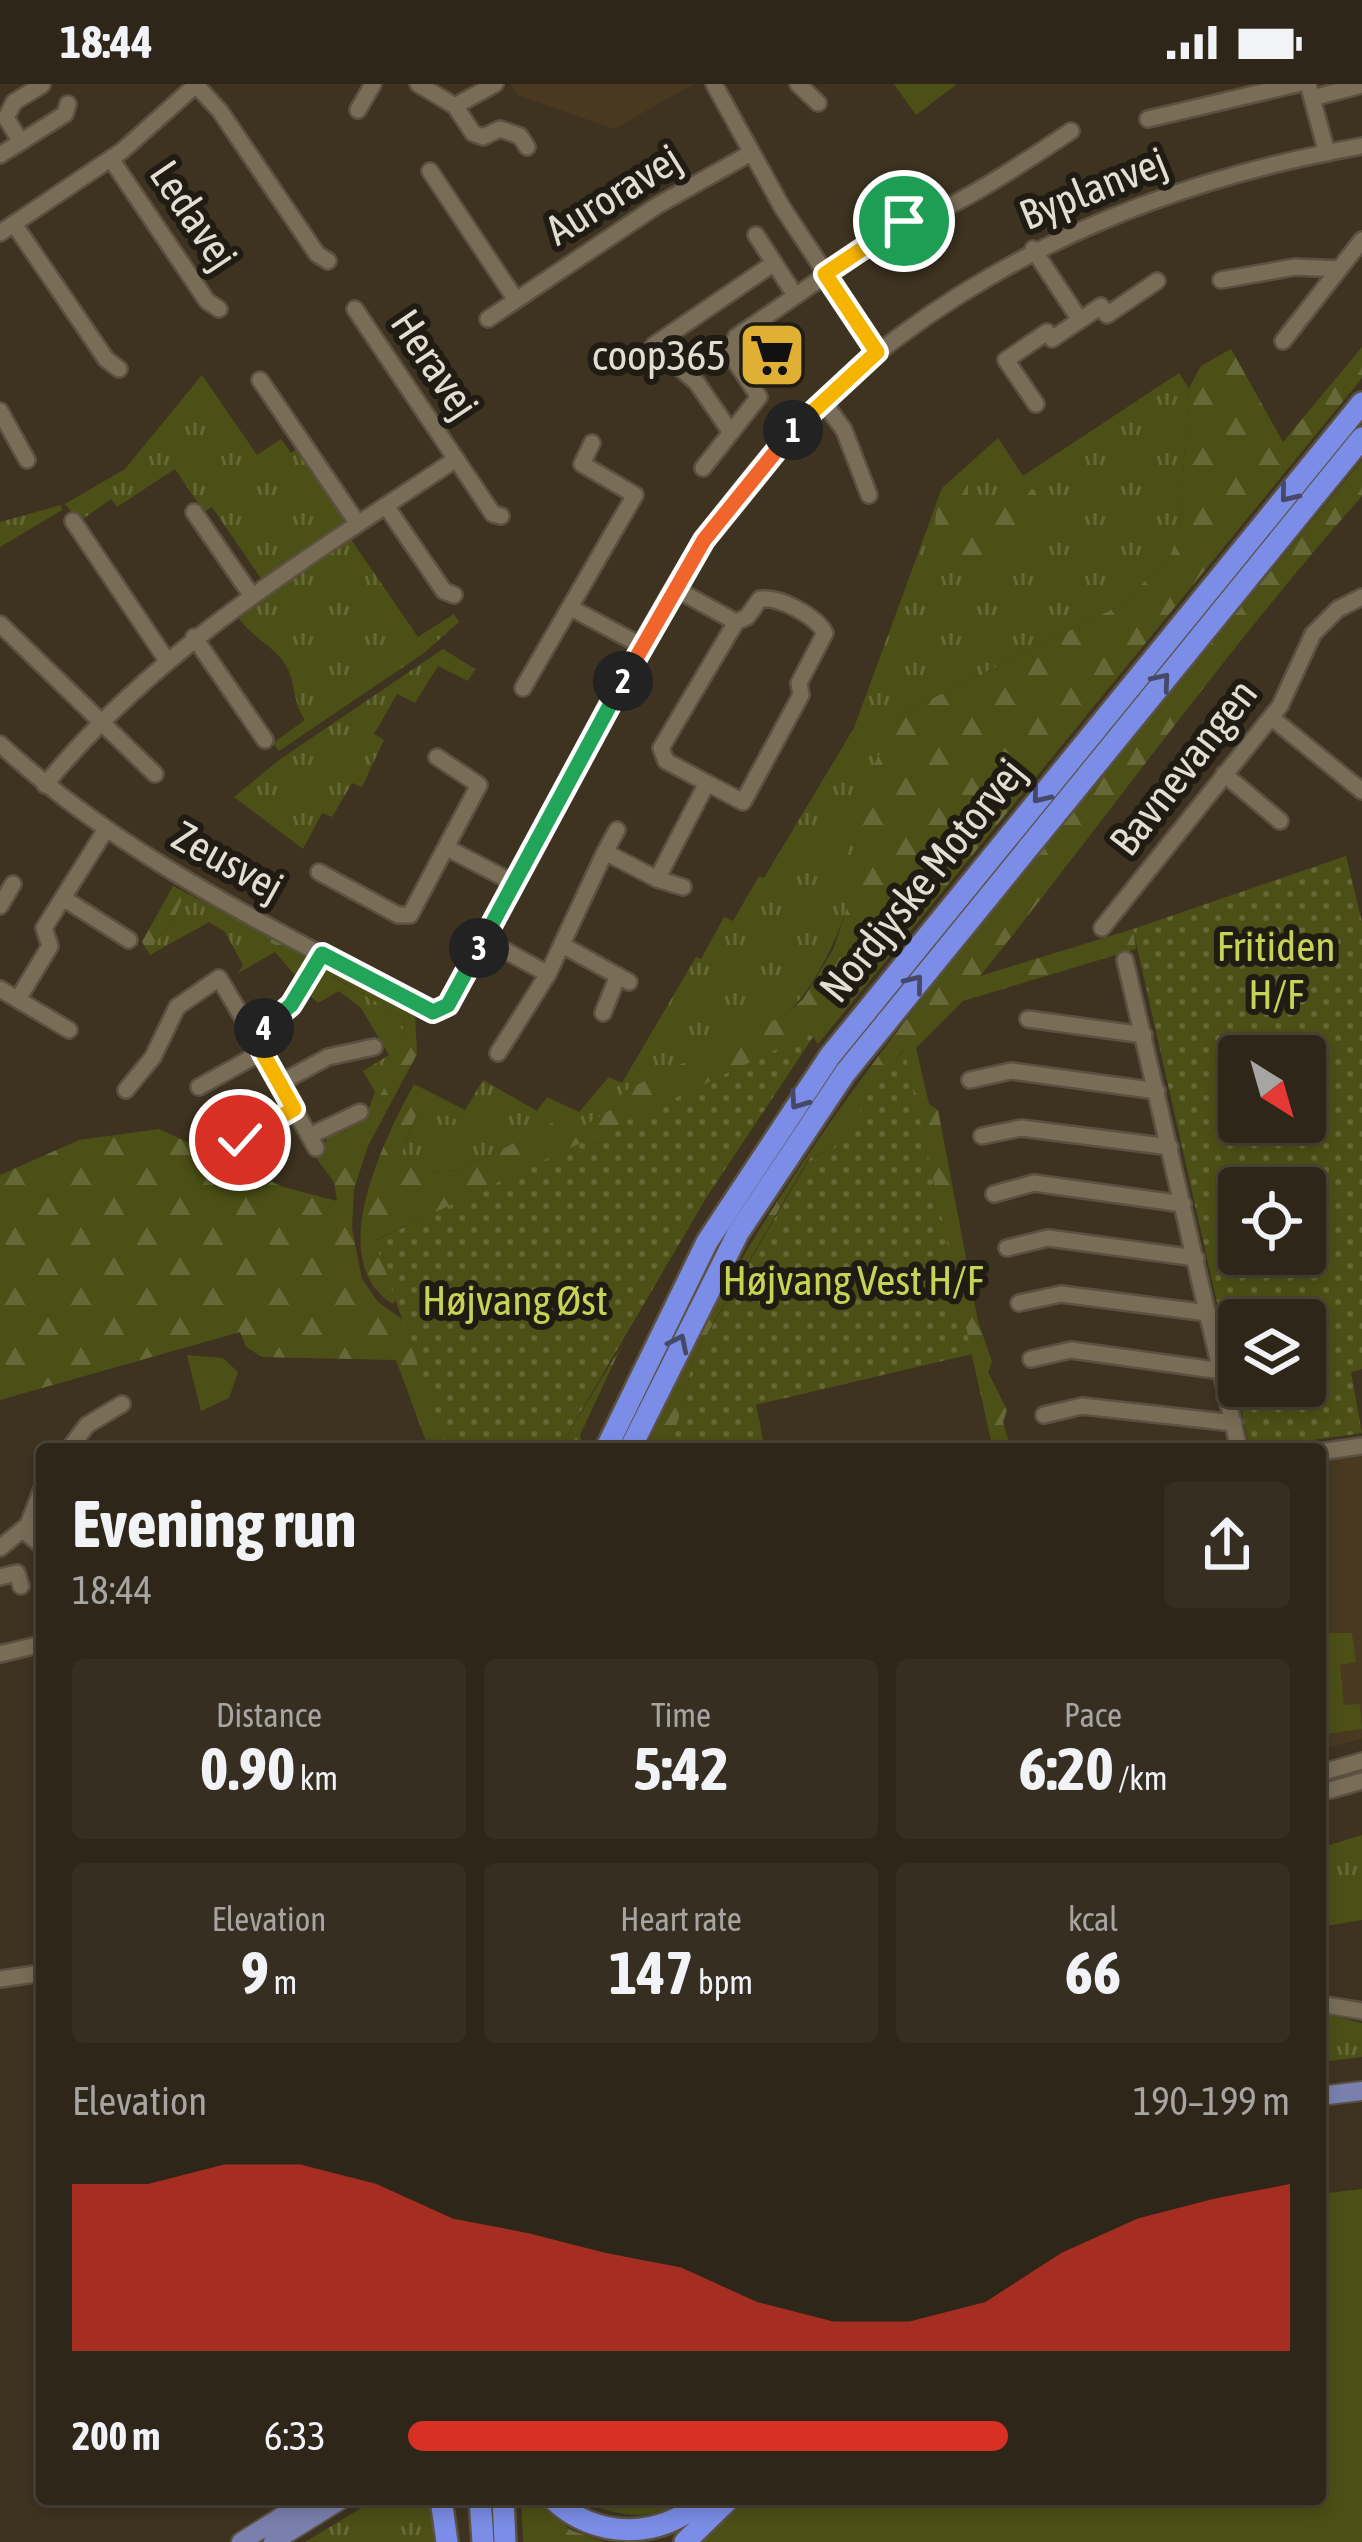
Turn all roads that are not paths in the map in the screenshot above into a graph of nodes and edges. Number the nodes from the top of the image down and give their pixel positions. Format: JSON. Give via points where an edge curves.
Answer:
{"nodes":[{"id":1,"x":373,"y":84,"type":"edge"},
{"id":2,"x":418,"y":84,"type":"edge"},
{"id":3,"x":495,"y":84,"type":"edge"},
{"id":4,"x":714,"y":84,"type":"edge"},
{"id":5,"x":798,"y":84,"type":"edge"},
{"id":6,"x":1297,"y":84,"type":"edge"},
{"id":7,"x":42,"y":85,"type":"edge"},
{"id":8,"x":196,"y":85,"type":"edge"},
{"id":9,"x":1362,"y":85,"type":"edge"},
{"id":10,"x":1310,"y":91,"type":"edge"},
{"id":11,"x":818,"y":103,"type":"dead end"},
{"id":12,"x":68,"y":104,"type":"dead end"},
{"id":13,"x":455,"y":106,"type":"junction"},
{"id":14,"x":358,"y":110,"type":"dead end"},
{"id":15,"x":1148,"y":119,"type":"dead end"},
{"id":16,"x":1071,"y":131,"type":"dead end"},
{"id":17,"x":21,"y":142,"type":"junction"},
{"id":18,"x":1362,"y":146,"type":"edge"},
{"id":19,"x":526,"y":147,"type":"dead end"},
{"id":20,"x":751,"y":153,"type":"junction"},
{"id":21,"x":1327,"y":153,"type":"junction"},
{"id":22,"x":0,"y":155,"type":"edge"},
{"id":23,"x":112,"y":159,"type":"junction"},
{"id":24,"x":430,"y":171,"type":"dead end"},
{"id":25,"x":7,"y":229,"type":"edge"},
{"id":26,"x":756,"y":235,"type":"dead end"},
{"id":27,"x":1362,"y":241,"type":"edge"},
{"id":28,"x":1033,"y":249,"type":"junction"},
{"id":29,"x":328,"y":261,"type":"dead end"},
{"id":30,"x":774,"y":263,"type":"junction"},
{"id":31,"x":1340,"y":269,"type":"junction"},
{"id":32,"x":825,"y":274,"type":"junction"},
{"id":33,"x":1221,"y":280,"type":"dead end"},
{"id":34,"x":1157,"y":281,"type":"dead end"},
{"id":35,"x":795,"y":295,"type":"junction"},
{"id":36,"x":516,"y":300,"type":"junction"},
{"id":37,"x":219,"y":309,"type":"dead end"},
{"id":38,"x":355,"y":309,"type":"dead end"},
{"id":39,"x":488,"y":319,"type":"dead end"},
{"id":40,"x":1080,"y":320,"type":"junction"},
{"id":41,"x":1283,"y":341,"type":"dead end"},
{"id":42,"x":877,"y":352,"type":"junction"},
{"id":43,"x":118,"y":369,"type":"dead end"},
{"id":44,"x":260,"y":380,"type":"dead end"},
{"id":45,"x":822,"y":400,"type":"junction"},
{"id":46,"x":1036,"y":404,"type":"dead end"},
{"id":47,"x":1362,"y":404,"type":"edge"},
{"id":48,"x":0,"y":411,"type":"edge"},
{"id":49,"x":730,"y":430,"type":"junction"},
{"id":50,"x":1362,"y":438,"type":"edge"},
{"id":51,"x":592,"y":443,"type":"dead end"},
{"id":52,"x":456,"y":459,"type":"junction"},
{"id":53,"x":27,"y":460,"type":"dead end"},
{"id":54,"x":703,"y":468,"type":"dead end"},
{"id":55,"x":869,"y":495,"type":"dead end"},
{"id":56,"x":386,"y":506,"type":"junction"},
{"id":57,"x":194,"y":512,"type":"dead end"},
{"id":58,"x":501,"y":517,"type":"dead end"},
{"id":59,"x":73,"y":521,"type":"dead end"},
{"id":60,"x":358,"y":524,"type":"junction"},
{"id":61,"x":674,"y":588,"type":"junction"},
{"id":62,"x":454,"y":595,"type":"dead end"},
{"id":63,"x":252,"y":596,"type":"junction"},
{"id":64,"x":1362,"y":597,"type":"edge"},
{"id":65,"x":573,"y":609,"type":"junction"},
{"id":66,"x":736,"y":622,"type":"junction"},
{"id":67,"x":0,"y":624,"type":"edge"},
{"id":68,"x":194,"y":637,"type":"junction"},
{"id":69,"x":642,"y":646,"type":"junction"},
{"id":70,"x":166,"y":659,"type":"junction"},
{"id":71,"x":524,"y":688,"type":"dead end"},
{"id":72,"x":1271,"y":718,"type":"junction"},
{"id":73,"x":99,"y":721,"type":"junction"},
{"id":74,"x":265,"y":740,"type":"dead end"},
{"id":75,"x":0,"y":744,"type":"edge"},
{"id":76,"x":437,"y":758,"type":"dead end"},
{"id":77,"x":1224,"y":774,"type":"junction"},
{"id":78,"x":154,"y":775,"type":"dead end"},
{"id":79,"x":707,"y":783,"type":"junction"},
{"id":80,"x":45,"y":785,"type":"junction"},
{"id":81,"x":1362,"y":791,"type":"edge"},
{"id":82,"x":1280,"y":821,"type":"dead end"},
{"id":83,"x":616,"y":830,"type":"dead end"},
{"id":84,"x":105,"y":831,"type":"junction"},
{"id":85,"x":447,"y":848,"type":"junction"},
{"id":86,"x":605,"y":852,"type":"junction"},
{"id":87,"x":319,"y":872,"type":"dead end"},
{"id":88,"x":656,"y":879,"type":"junction"},
{"id":89,"x":514,"y":883,"type":"junction"},
{"id":90,"x":13,"y":884,"type":"dead end"},
{"id":91,"x":683,"y":887,"type":"dead end"},
{"id":92,"x":63,"y":898,"type":"junction"},
{"id":93,"x":0,"y":906,"type":"edge"},
{"id":94,"x":1102,"y":928,"type":"dead end"},
{"id":95,"x":484,"y":939,"type":"junction"},
{"id":96,"x":129,"y":940,"type":"dead end"},
{"id":97,"x":564,"y":946,"type":"junction"},
{"id":98,"x":322,"y":954,"type":"junction"},
{"id":99,"x":1125,"y":960,"type":"dead end"},
{"id":100,"x":548,"y":974,"type":"junction"},
{"id":101,"x":0,"y":989,"type":"edge"},
{"id":102,"x":17,"y":999,"type":"junction"},
{"id":103,"x":438,"y":1011,"type":"joint"},
{"id":104,"x":603,"y":1013,"type":"dead end"},
{"id":105,"x":1028,"y":1019,"type":"dead end"},
{"id":106,"x":70,"y":1030,"type":"dead end"},
{"id":107,"x":260,"y":1034,"type":"junction"},
{"id":108,"x":1144,"y":1035,"type":"junction"},
{"id":109,"x":374,"y":1047,"type":"dead end"},
{"id":110,"x":262,"y":1052,"type":"junction"},
{"id":111,"x":498,"y":1053,"type":"dead end"},
{"id":112,"x":970,"y":1080,"type":"dead end"},
{"id":113,"x":280,"y":1084,"type":"junction"},
{"id":114,"x":199,"y":1087,"type":"dead end"},
{"id":115,"x":125,"y":1090,"type":"dead end"},
{"id":116,"x":1157,"y":1091,"type":"junction"},
{"id":117,"x":294,"y":1109,"type":"junction"},
{"id":118,"x":361,"y":1112,"type":"dead end"},
{"id":119,"x":982,"y":1136,"type":"dead end"},
{"id":120,"x":240,"y":1140,"type":"dead end"},
{"id":121,"x":1170,"y":1147,"type":"junction"},
{"id":122,"x":994,"y":1194,"type":"dead end"},
{"id":123,"x":1183,"y":1204,"type":"junction"},
{"id":124,"x":1007,"y":1248,"type":"dead end"},
{"id":125,"x":1196,"y":1258,"type":"junction"},
{"id":126,"x":1019,"y":1303,"type":"dead end"},
{"id":127,"x":1208,"y":1313,"type":"junction"},
{"id":128,"x":1218,"y":1354,"type":"edge"},
{"id":129,"x":1031,"y":1359,"type":"dead end"},
{"id":130,"x":1218,"y":1370,"type":"edge"},
{"id":131,"x":122,"y":1405,"type":"dead end"},
{"id":132,"x":1230,"y":1407,"type":"edge"},
{"id":133,"x":1044,"y":1415,"type":"dead end"},
{"id":134,"x":1234,"y":1423,"type":"junction"},
{"id":135,"x":74,"y":1443,"type":"edge"},
{"id":136,"x":609,"y":1443,"type":"edge"},
{"id":137,"x":633,"y":1443,"type":"edge"},
{"id":138,"x":1238,"y":1443,"type":"edge"},
{"id":139,"x":1362,"y":1447,"type":"edge"},
{"id":140,"x":1326,"y":1451,"type":"edge"},
{"id":141,"x":36,"y":1502,"type":"edge"},
{"id":142,"x":23,"y":1530,"type":"junction"},
{"id":143,"x":36,"y":1541,"type":"edge"},
{"id":144,"x":10,"y":1569,"type":"edge"},
{"id":145,"x":36,"y":1645,"type":"edge"},
{"id":146,"x":0,"y":1654,"type":"edge"},
{"id":147,"x":1362,"y":1761,"type":"edge"},
{"id":148,"x":1327,"y":1771,"type":"edge"},
{"id":149,"x":1362,"y":1781,"type":"edge"},
{"id":150,"x":1340,"y":1787,"type":"junction"},
{"id":151,"x":1326,"y":1791,"type":"edge"},
{"id":152,"x":36,"y":1973,"type":"edge"},
{"id":153,"x":0,"y":1979,"type":"edge"},
{"id":154,"x":1326,"y":2005,"type":"edge"},
{"id":155,"x":1362,"y":2011,"type":"edge"},
{"id":156,"x":1358,"y":2092,"type":"edge"},
{"id":157,"x":1326,"y":2096,"type":"edge"},
{"id":158,"x":300,"y":2505,"type":"edge"},
{"id":159,"x":332,"y":2505,"type":"edge"},
{"id":160,"x":442,"y":2505,"type":"edge"},
{"id":161,"x":480,"y":2505,"type":"edge"},
{"id":162,"x":503,"y":2505,"type":"edge"},
{"id":163,"x":561,"y":2505,"type":"edge"},
{"id":164,"x":696,"y":2505,"type":"edge"},
{"id":165,"x":723,"y":2505,"type":"edge"},
{"id":166,"x":241,"y":2542,"type":"edge"},
{"id":167,"x":273,"y":2542,"type":"edge"},
{"id":168,"x":447,"y":2542,"type":"edge"},
{"id":169,"x":482,"y":2542,"type":"edge"},
{"id":170,"x":505,"y":2542,"type":"edge"},
{"id":171,"x":686,"y":2542,"type":"edge"}],
"edges":[{"from":1,"to":14,"type":"street"},
{"from":2,"to":13,"type":"street"},
{"from":3,"to":13,"type":"street"},
{"from":4,"to":20,"type":"street"},
{"from":5,"to":11,"type":"street"},
{"from":6,"to":15,"type":"street"},
{"from":7,"to":17,"type":"street","via":[[14,102],[6,118]]},
{"from":8,"to":23,"type":"street","name":"Ledavej"},
{"from":8,"to":29,"type":"street","name":"Ledavej"},
{"from":9,"to":10,"type":"street"},
{"from":10,"to":21,"type":"street"},
{"from":12,"to":17,"type":"street"},
{"from":13,"to":19,"type":"street","via":[[473,133],[500,129]]},
{"from":16,"to":32,"type":"street","via":[[985,188],[921,221],[904,221]]},
{"from":17,"to":22,"type":"street"},
{"from":18,"to":21,"type":"street","name":"Byplanvej"},
{"from":20,"to":32,"type":"street"},
{"from":20,"to":36,"type":"street","name":"Auroravej"},
{"from":21,"to":28,"type":"street","name":"Byplanvej","via":[[1162,195]]},
{"from":23,"to":25,"type":"street","name":"Ledavej"},
{"from":23,"to":37,"type":"street","name":"Ledavej"},
{"from":24,"to":36,"type":"street"},
{"from":25,"to":43,"type":"street","name":"Ledavej"},
{"from":26,"to":30,"type":"street"},
{"from":27,"to":31,"type":"street"},
{"from":28,"to":40,"type":"street"},
{"from":28,"to":42,"type":"street","name":"Byplanvej"},
{"from":30,"to":35,"type":"street"},
{"from":30,"to":49,"type":"street","via":[[654,344],[697,383]]},
{"from":31,"to":33,"type":"street","via":[[1295,267]]},
{"from":31,"to":41,"type":"street"},
{"from":32,"to":35,"type":"street"},
{"from":32,"to":42,"type":"street"},
{"from":34,"to":40,"type":"street","via":[[1107,315],[1101,306]]},
{"from":35,"to":49,"type":"street","via":[[732,342],[731,355],[759,397]]},
{"from":36,"to":39,"type":"street","name":"Auroravej"},
{"from":38,"to":52,"type":"street","name":"Heravej"},
{"from":40,"to":46,"type":"street","via":[[1006,360]]},
{"from":42,"to":45,"type":"street","name":"Byplanvej"},
{"from":44,"to":60,"type":"street"},
{"from":45,"to":55,"type":"street","via":[[844,430]]},
{"from":45,"to":61,"type":"street","name":"Byplanvej","via":[[755,472]]},
{"from":47,"to":136,"type":"highway","name":"Nordjyske Motorvej","one_way":true,"via":[[830,1056],[707,1243]]},
{"from":48,"to":53,"type":"street"},
{"from":49,"to":54,"type":"street"},
{"from":137,"to":50,"type":"highway","name":"Nordjyske Motorvej","one_way":true,"via":[[738,1233],[845,1072]]},
{"from":51,"to":65,"type":"street","via":[[581,464],[635,495]]},
{"from":52,"to":56,"type":"street","name":"Heravej"},
{"from":52,"to":58,"type":"street","name":"Heravej"},
{"from":56,"to":60,"type":"street","name":"Heravej"},
{"from":56,"to":62,"type":"street"},
{"from":57,"to":63,"type":"street"},
{"from":59,"to":70,"type":"street"},
{"from":60,"to":63,"type":"street","name":"Heravej"},
{"from":61,"to":66,"type":"street"},
{"from":61,"to":69,"type":"street","name":"Byplanvej"},
{"from":63,"to":68,"type":"street","name":"Heravej"},
{"from":64,"to":72,"type":"street","name":"Bavnevangen","via":[[1313,634]]},
{"from":65,"to":69,"type":"street"},
{"from":65,"to":71,"type":"street","via":[[561,616]]},
{"from":66,"to":79,"type":"street","via":[[661,748],[666,761]]},
{"from":66,"to":79,"type":"street","via":[[770,597],[825,633],[742,807]]},
{"from":67,"to":73,"type":"street"},
{"from":68,"to":70,"type":"street","name":"Heravej"},
{"from":68,"to":74,"type":"street"},
{"from":69,"to":89,"type":"street","name":"Byplanvej"},
{"from":70,"to":73,"type":"street","name":"Heravej"},
{"from":72,"to":77,"type":"street","name":"Bavnevangen"},
{"from":72,"to":81,"type":"street"},
{"from":73,"to":78,"type":"street"},
{"from":73,"to":80,"type":"street","name":"Heravej"},
{"from":75,"to":80,"type":"street","name":"Zeusvej"},
{"from":76,"to":85,"type":"street","via":[[479,785]]},
{"from":77,"to":82,"type":"street"},
{"from":77,"to":94,"type":"street","name":"Bavnevangen"},
{"from":79,"to":88,"type":"street"},
{"from":80,"to":84,"type":"street","name":"Zeusvej"},
{"from":83,"to":86,"type":"street"},
{"from":84,"to":92,"type":"street"},
{"from":84,"to":98,"type":"street","name":"Zeusvej"},
{"from":85,"to":87,"type":"street","via":[[404,917]]},
{"from":85,"to":89,"type":"street"},
{"from":86,"to":88,"type":"street"},
{"from":86,"to":97,"type":"street"},
{"from":88,"to":91,"type":"street"},
{"from":89,"to":95,"type":"street","name":"Byplanvej"},
{"from":90,"to":93,"type":"street"},
{"from":92,"to":96,"type":"street"},
{"from":92,"to":102,"type":"street","via":[[44,928],[50,946]]},
{"from":95,"to":100,"type":"street"},
{"from":95,"to":103,"type":"street","name":"Byplanvej"},
{"from":97,"to":100,"type":"street"},
{"from":97,"to":104,"type":"street","via":[[624,979]]},
{"from":98,"to":103,"type":"street","name":"Zeusvej"},
{"from":98,"to":107,"type":"street","via":[[291,1005]]},
{"from":99,"to":108,"type":"street"},
{"from":100,"to":111,"type":"street"},
{"from":101,"to":102,"type":"street"},
{"from":102,"to":106,"type":"street"},
{"from":105,"to":108,"type":"street"},
{"from":107,"to":110,"type":"street"},
{"from":107,"to":115,"type":"street","via":[[219,978],[177,1007],[153,1057]]},
{"from":108,"to":116,"type":"street"},
{"from":109,"to":113,"type":"street","via":[[328,1058]]},
{"from":110,"to":113,"type":"street"},
{"from":110,"to":114,"type":"street"},
{"from":112,"to":116,"type":"street","via":[[1011,1071]]},
{"from":113,"to":117,"type":"street"},
{"from":116,"to":121,"type":"street"},
{"from":117,"to":118,"type":"street","via":[[313,1142]]},
{"from":117,"to":120,"type":"street"},
{"from":119,"to":121,"type":"street","via":[[1022,1128]]},
{"from":121,"to":123,"type":"street"},
{"from":122,"to":123,"type":"street","via":[[1034,1183]]},
{"from":123,"to":125,"type":"street"},
{"from":124,"to":125,"type":"street","via":[[1048,1238]]},
{"from":125,"to":127,"type":"street"},
{"from":126,"to":127,"type":"street","via":[[1061,1294]]},
{"from":127,"to":128,"type":"street"},
{"from":129,"to":130,"type":"street","via":[[1071,1350]]},
{"from":131,"to":135,"type":"street"},
{"from":132,"to":134,"type":"street"},
{"from":133,"to":134,"type":"street","via":[[1082,1406]]},
{"from":134,"to":138,"type":"street"},
{"from":139,"to":140,"type":"street"},
{"from":141,"to":142,"type":"street"},
{"from":142,"to":143,"type":"street"},
{"from":142,"to":144,"type":"street"},
{"from":145,"to":146,"type":"street"},
{"from":147,"to":148,"type":"street"},
{"from":148,"to":150,"type":"street"},
{"from":149,"to":150,"type":"street"},
{"from":150,"to":151,"type":"street"},
{"from":152,"to":153,"type":"street"},
{"from":154,"to":155,"type":"street"},
{"from":156,"to":157,"type":"main road"},
{"from":158,"to":166,"type":"main road"},
{"from":159,"to":167,"type":"main road"},
{"from":160,"to":168,"type":"highway"},
{"from":161,"to":169,"type":"highway"},
{"from":162,"to":170,"type":"highway"},
{"from":163,"to":164,"type":"highway","via":[[583,2521],[630,2531],[676,2520]]},
{"from":165,"to":171,"type":"highway"}]}
